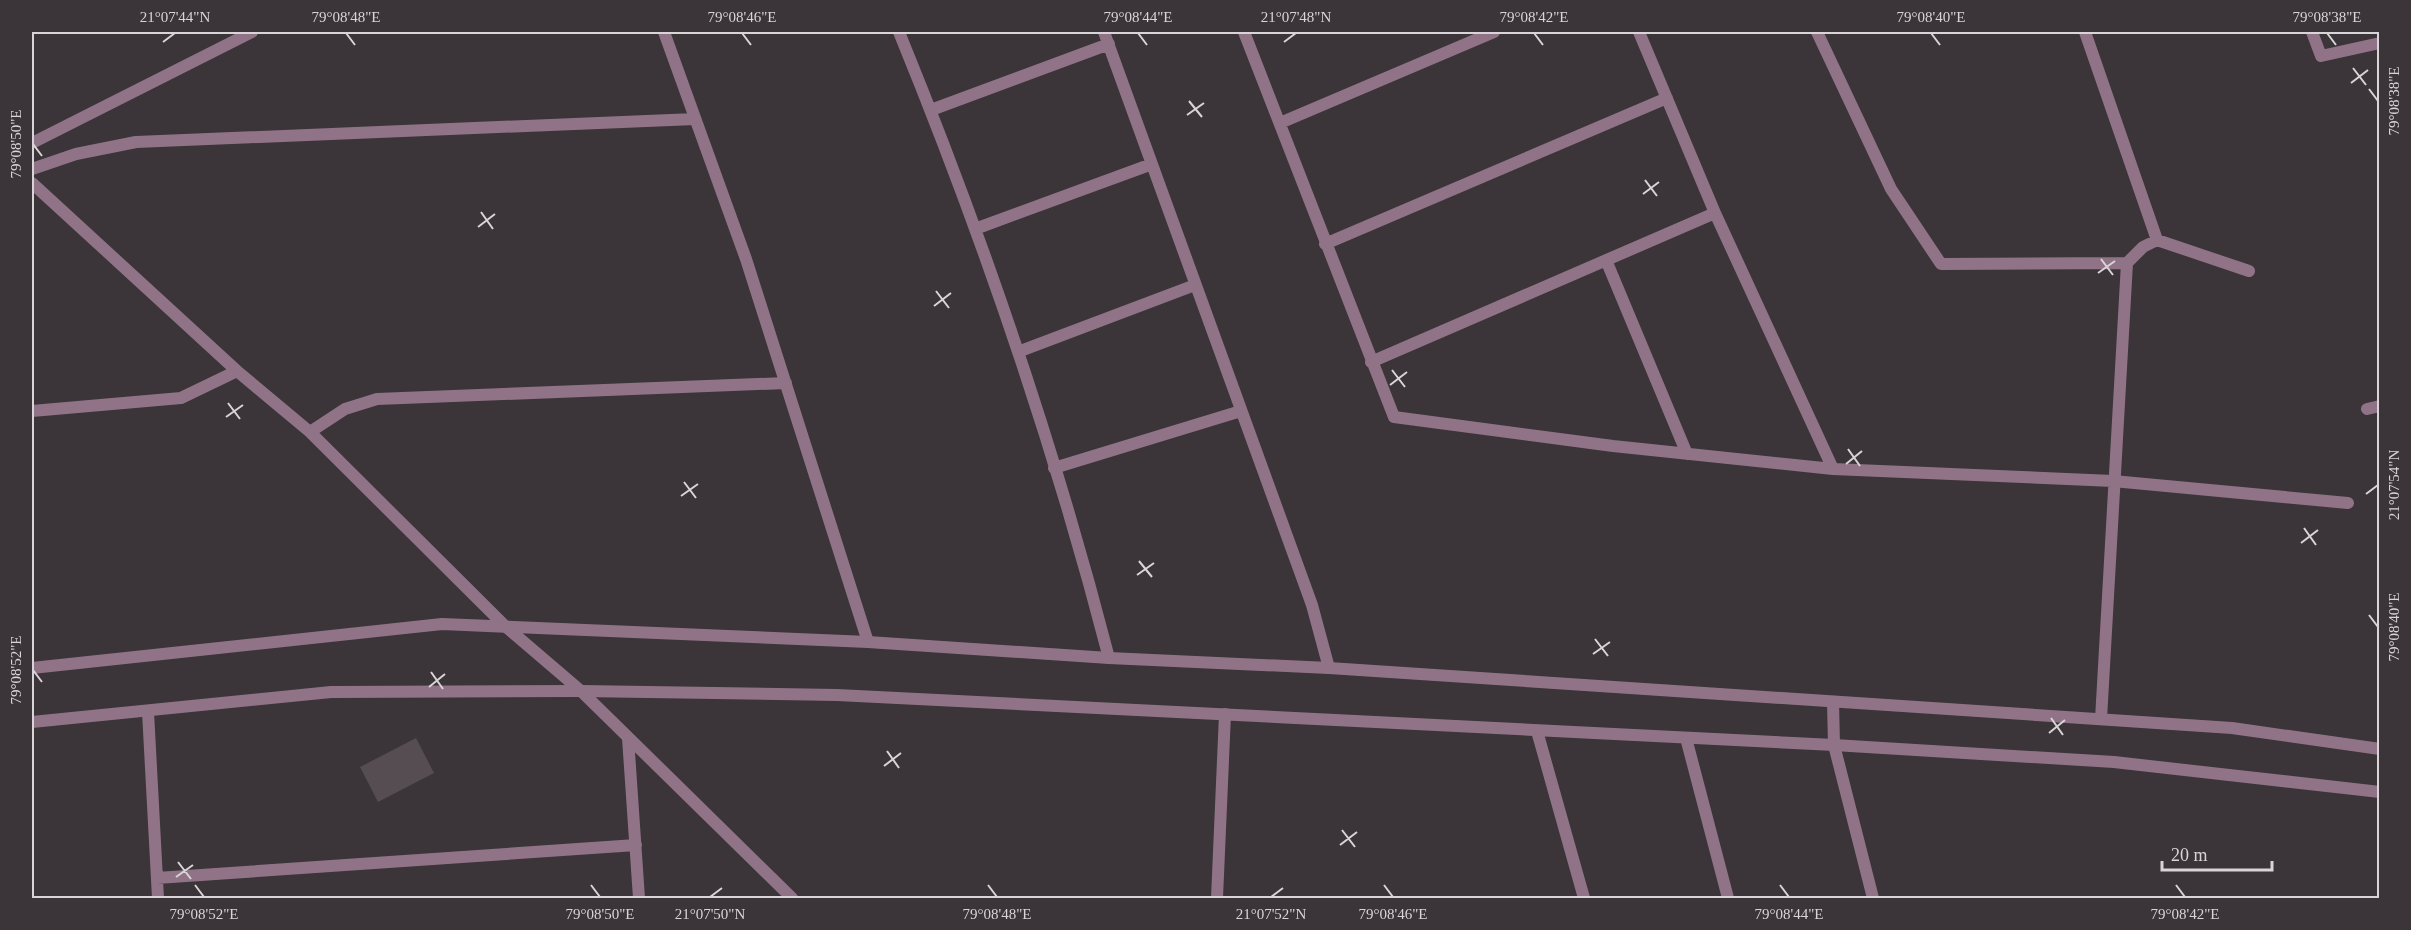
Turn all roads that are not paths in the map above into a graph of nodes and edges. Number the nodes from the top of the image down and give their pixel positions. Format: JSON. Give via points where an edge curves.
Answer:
{"nodes":[{"id":1,"x":252,"y":32,"type":"edge"},
{"id":2,"x":664,"y":32,"type":"edge"},
{"id":3,"x":899,"y":32,"type":"edge"},
{"id":4,"x":1104,"y":32,"type":"edge"},
{"id":5,"x":1244,"y":32,"type":"edge"},
{"id":6,"x":1494,"y":32,"type":"edge"},
{"id":7,"x":1639,"y":32,"type":"edge"},
{"id":8,"x":1817,"y":32,"type":"edge"},
{"id":9,"x":2085,"y":32,"type":"edge"},
{"id":10,"x":2312,"y":32,"type":"edge"},
{"id":11,"x":1108,"y":44,"type":"junction"},
{"id":12,"x":2379,"y":44,"type":"edge"},
{"id":13,"x":1667,"y":98,"type":"junction"},
{"id":14,"x":931,"y":110,"type":"junction"},
{"id":15,"x":695,"y":119,"type":"junction"},
{"id":16,"x":1280,"y":123,"type":"junction"},
{"id":17,"x":32,"y":143,"type":"edge"},
{"id":18,"x":1152,"y":164,"type":"junction"},
{"id":19,"x":32,"y":169,"type":"edge"},
{"id":20,"x":32,"y":183,"type":"edge"},
{"id":21,"x":1715,"y":213,"type":"junction"},
{"id":22,"x":975,"y":229,"type":"junction"},
{"id":23,"x":2157,"y":240,"type":"junction"},
{"id":24,"x":1325,"y":244,"type":"junction"},
{"id":25,"x":1606,"y":260,"type":"junction"},
{"id":26,"x":2127,"y":262,"type":"junction"},
{"id":27,"x":2249,"y":271,"type":"dead end"},
{"id":28,"x":1195,"y":285,"type":"junction"},
{"id":29,"x":1018,"y":352,"type":"junction"},
{"id":30,"x":1371,"y":362,"type":"junction"},
{"id":31,"x":237,"y":371,"type":"junction"},
{"id":32,"x":786,"y":383,"type":"junction"},
{"id":33,"x":2379,"y":406,"type":"edge"},
{"id":34,"x":2367,"y":410,"type":"dead end"},
{"id":35,"x":32,"y":411,"type":"edge"},
{"id":36,"x":1241,"y":411,"type":"junction"},
{"id":37,"x":310,"y":432,"type":"junction"},
{"id":38,"x":1687,"y":454,"type":"junction"},
{"id":39,"x":1054,"y":468,"type":"junction"},
{"id":40,"x":1833,"y":469,"type":"junction"},
{"id":41,"x":2113,"y":481,"type":"junction"},
{"id":42,"x":2348,"y":503,"type":"dead end"},
{"id":43,"x":505,"y":626,"type":"junction"},
{"id":44,"x":868,"y":642,"type":"junction"},
{"id":45,"x":1109,"y":658,"type":"junction"},
{"id":46,"x":32,"y":668,"type":"edge"},
{"id":47,"x":1329,"y":668,"type":"junction"},
{"id":48,"x":581,"y":691,"type":"junction"},
{"id":49,"x":1833,"y":702,"type":"junction"},
{"id":50,"x":148,"y":712,"type":"junction"},
{"id":51,"x":1225,"y":714,"type":"junction"},
{"id":52,"x":2102,"y":719,"type":"junction"},
{"id":53,"x":32,"y":722,"type":"edge"},
{"id":54,"x":1537,"y":731,"type":"junction"},
{"id":55,"x":628,"y":738,"type":"junction"},
{"id":56,"x":1686,"y":738,"type":"junction"},
{"id":57,"x":1834,"y":745,"type":"junction"},
{"id":58,"x":2379,"y":750,"type":"edge"},
{"id":59,"x":2379,"y":792,"type":"edge"},
{"id":60,"x":636,"y":845,"type":"junction"},
{"id":61,"x":157,"y":878,"type":"junction"},
{"id":62,"x":158,"y":898,"type":"edge"},
{"id":63,"x":639,"y":898,"type":"edge"},
{"id":64,"x":792,"y":898,"type":"edge"},
{"id":65,"x":1217,"y":898,"type":"edge"},
{"id":66,"x":1584,"y":898,"type":"edge"},
{"id":67,"x":1728,"y":898,"type":"edge"},
{"id":68,"x":1873,"y":898,"type":"edge"}],
"edges":[{"from":1,"to":17,"type":"street"},
{"from":2,"to":15,"type":"street"},
{"from":3,"to":14,"type":"street"},
{"from":4,"to":11,"type":"street"},
{"from":5,"to":16,"type":"street"},
{"from":6,"to":16,"type":"street"},
{"from":7,"to":13,"type":"street"},
{"from":8,"to":26,"type":"street","via":[[1892,189],[1941,264]]},
{"from":9,"to":23,"type":"street"},
{"from":10,"to":12,"type":"street","via":[[2321,56]]},
{"from":11,"to":14,"type":"street"},
{"from":11,"to":18,"type":"street"},
{"from":13,"to":21,"type":"street"},
{"from":13,"to":24,"type":"street"},
{"from":14,"to":22,"type":"street"},
{"from":15,"to":19,"type":"street","via":[[136,142],[76,154]]},
{"from":15,"to":32,"type":"street","via":[[747,259]]},
{"from":16,"to":24,"type":"street"},
{"from":18,"to":22,"type":"street"},
{"from":18,"to":28,"type":"street"},
{"from":20,"to":31,"type":"street"},
{"from":21,"to":25,"type":"street"},
{"from":21,"to":40,"type":"street"},
{"from":22,"to":29,"type":"street"},
{"from":23,"to":26,"type":"street"},
{"from":23,"to":27,"type":"street"},
{"from":24,"to":30,"type":"street"},
{"from":25,"to":30,"type":"street"},
{"from":25,"to":38,"type":"street"},
{"from":26,"to":41,"type":"street"},
{"from":28,"to":29,"type":"street"},
{"from":28,"to":36,"type":"street"},
{"from":29,"to":39,"type":"street"},
{"from":30,"to":38,"type":"street","via":[[1394,417]]},
{"from":31,"to":35,"type":"street","via":[[181,398]]},
{"from":31,"to":37,"type":"street"},
{"from":32,"to":37,"type":"street","via":[[377,399],[345,409]]},
{"from":32,"to":44,"type":"street"},
{"from":33,"to":34,"type":"street"},
{"from":36,"to":39,"type":"street"},
{"from":36,"to":47,"type":"street","via":[[1312,604]]},
{"from":37,"to":43,"type":"street"},
{"from":38,"to":40,"type":"street"},
{"from":39,"to":45,"type":"street"},
{"from":40,"to":41,"type":"street"},
{"from":41,"to":42,"type":"street"},
{"from":41,"to":52,"type":"street"},
{"from":43,"to":44,"type":"street"},
{"from":43,"to":46,"type":"street","via":[[442,624]]},
{"from":43,"to":48,"type":"street"},
{"from":44,"to":45,"type":"street"},
{"from":45,"to":47,"type":"street"},
{"from":47,"to":49,"type":"street"},
{"from":48,"to":50,"type":"street","via":[[332,692]]},
{"from":48,"to":51,"type":"street","via":[[837,695]]},
{"from":48,"to":55,"type":"street"},
{"from":49,"to":52,"type":"street"},
{"from":49,"to":57,"type":"street"},
{"from":50,"to":53,"type":"street"},
{"from":50,"to":61,"type":"street"},
{"from":51,"to":54,"type":"street"},
{"from":51,"to":65,"type":"street"},
{"from":52,"to":58,"type":"street","via":[[2232,728]]},
{"from":54,"to":56,"type":"street"},
{"from":54,"to":66,"type":"street"},
{"from":55,"to":60,"type":"street"},
{"from":55,"to":64,"type":"street"},
{"from":56,"to":57,"type":"street"},
{"from":56,"to":67,"type":"street"},
{"from":57,"to":59,"type":"street","via":[[2114,762]]},
{"from":57,"to":68,"type":"street"},
{"from":60,"to":61,"type":"street"},
{"from":60,"to":63,"type":"street"},
{"from":61,"to":62,"type":"street"}]}
